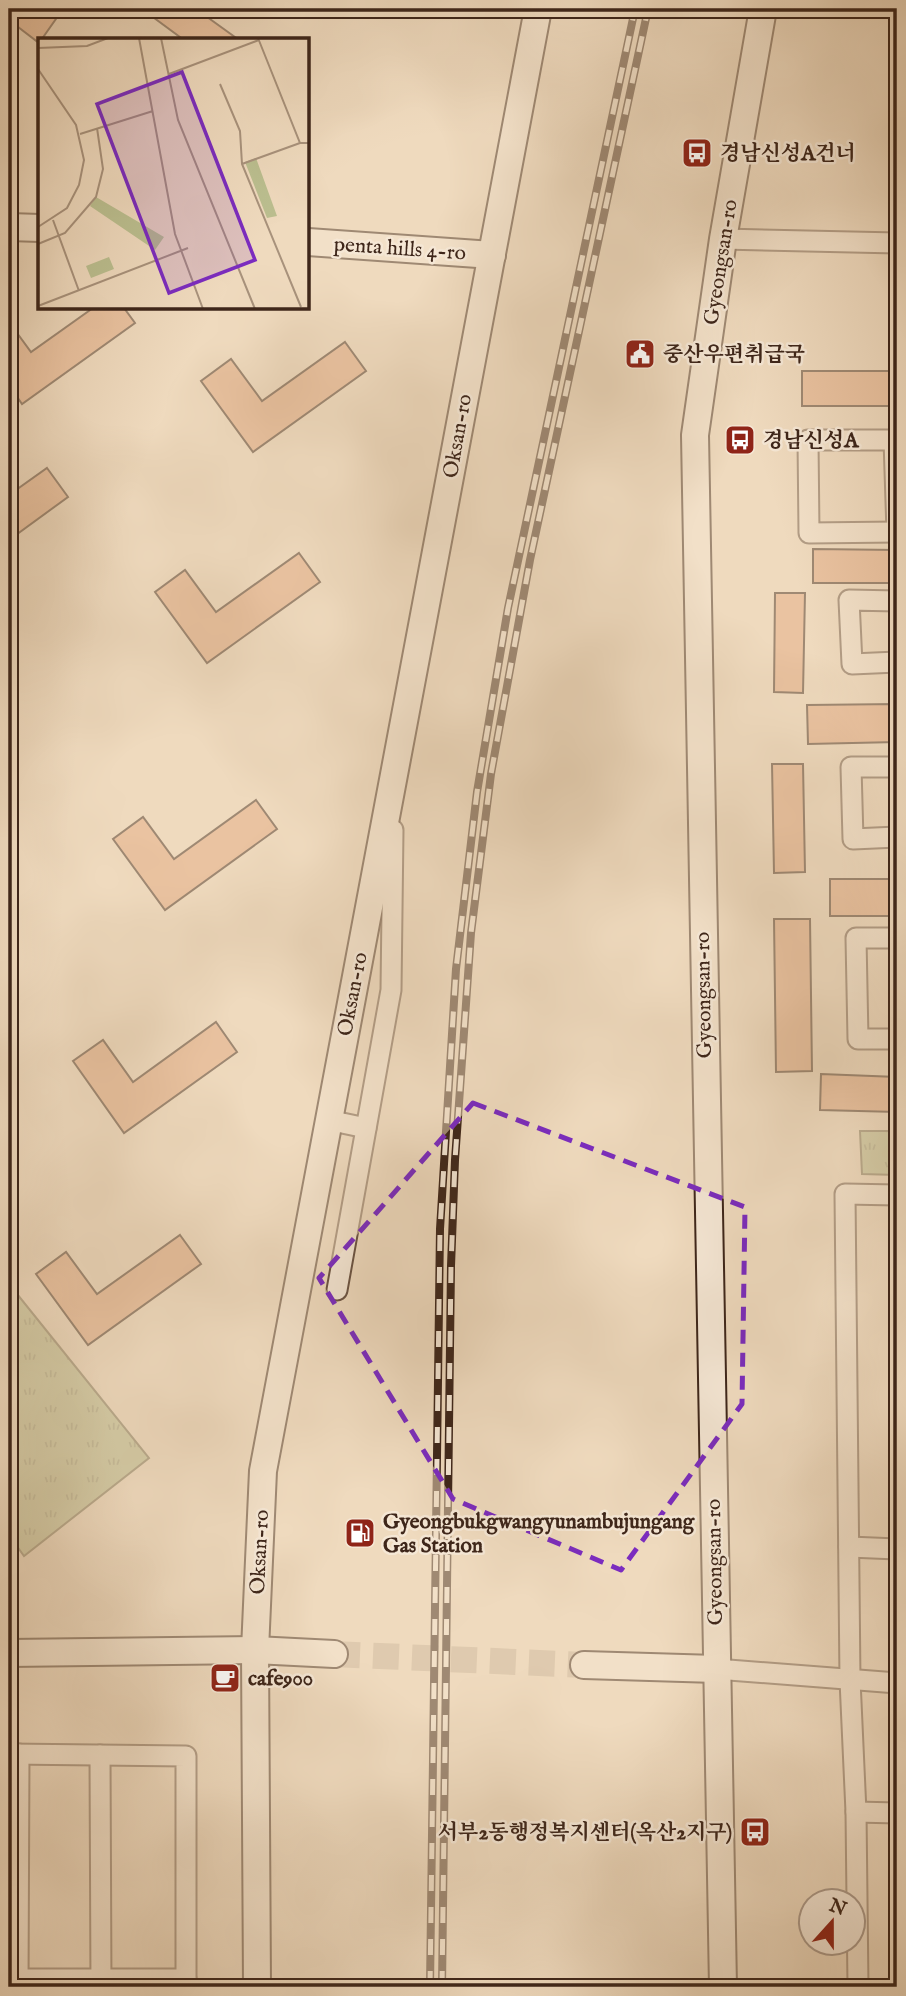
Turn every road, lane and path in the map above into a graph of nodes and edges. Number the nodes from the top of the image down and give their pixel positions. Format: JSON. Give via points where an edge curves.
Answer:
{"nodes":[{"id":1,"x":538,"y":9,"type":"edge"},
{"id":2,"x":763,"y":9,"type":"edge"},
{"id":3,"x":9,"y":227,"type":"edge"},
{"id":4,"x":38,"y":228,"type":"edge"},
{"id":5,"x":723,"y":239,"type":"junction"},
{"id":6,"x":310,"y":242,"type":"edge"},
{"id":7,"x":897,"y":243,"type":"edge"},
{"id":8,"x":492,"y":255,"type":"junction"},
{"id":9,"x":896,"y":440,"type":"edge"},
{"id":10,"x":897,"y":532,"type":"edge"},
{"id":11,"x":897,"y":601,"type":"edge"},
{"id":12,"x":897,"y":662,"type":"edge"},
{"id":13,"x":897,"y":767,"type":"edge"},
{"id":14,"x":393,"y":777,"type":"junction"},
{"id":15,"x":897,"y":837,"type":"edge"},
{"id":16,"x":897,"y":938,"type":"edge"},
{"id":17,"x":897,"y":1039,"type":"edge"},
{"id":18,"x":328,"y":1120,"type":"junction"},
{"id":19,"x":366,"y":1128,"type":"junction"},
{"id":20,"x":897,"y":1195,"type":"edge"},
{"id":21,"x":337,"y":1290,"type":"dead end"},
{"id":22,"x":849,"y":1547,"type":"junction"},
{"id":23,"x":897,"y":1549,"type":"edge"},
{"id":24,"x":255,"y":1650,"type":"junction"},
{"id":25,"x":9,"y":1653,"type":"edge"},
{"id":26,"x":334,"y":1654,"type":"tunnel mouth"},
{"id":27,"x":584,"y":1665,"type":"tunnel mouth"},
{"id":28,"x":716,"y":1669,"type":"junction"},
{"id":29,"x":850,"y":1680,"type":"junction"},
{"id":30,"x":897,"y":1682,"type":"edge"},
{"id":31,"x":14,"y":1754,"type":"edge"},
{"id":32,"x":100,"y":1755,"type":"junction"},
{"id":33,"x":856,"y":1812,"type":"junction"},
{"id":34,"x":897,"y":1813,"type":"edge"},
{"id":35,"x":15,"y":1982,"type":"edge"},
{"id":36,"x":101,"y":1983,"type":"edge"},
{"id":37,"x":186,"y":1983,"type":"edge"},
{"id":38,"x":257,"y":1987,"type":"edge"},
{"id":39,"x":723,"y":1987,"type":"edge"},
{"id":40,"x":858,"y":1987,"type":"edge"}],
"edges":[{"from":1,"to":8,"type":"street","name":"Oksan-ro"},
{"from":2,"to":5,"type":"street","name":"Gyeongsan-ro"},
{"from":3,"to":4,"type":"street"},
{"from":5,"to":7,"type":"street"},
{"from":5,"to":28,"type":"street","name":"Gyeongsan-ro","via":[[695,435],[694,485]]},
{"from":6,"to":8,"type":"street","name":"penta hills 4-ro"},
{"from":8,"to":14,"type":"street","name":"Oksan-ro"},
{"from":9,"to":10,"type":"street"},
{"from":9,"to":10,"type":"street","via":[[808,440],[809,533]]},
{"from":11,"to":12,"type":"street","via":[[849,600],[852,664]]},
{"from":13,"to":15,"type":"street","via":[[850,767],[853,839]]},
{"from":14,"to":18,"type":"street","name":"Oksan-ro"},
{"from":14,"to":19,"type":"street","via":[[391,990]]},
{"from":16,"to":17,"type":"street","via":[[856,938],[858,1039]]},
{"from":18,"to":19,"type":"street"},
{"from":18,"to":24,"type":"street","name":"Oksan-ro","via":[[263,1471]]},
{"from":19,"to":21,"type":"street"},
{"from":20,"to":22,"type":"street","via":[[845,1194]]},
{"from":22,"to":23,"type":"street"},
{"from":22,"to":29,"type":"street"},
{"from":24,"to":25,"type":"street"},
{"from":24,"to":26,"type":"street"},
{"from":24,"to":38,"type":"street","name":"Oksan-ro"},
{"from":27,"to":28,"type":"street"},
{"from":28,"to":29,"type":"street"},
{"from":28,"to":39,"type":"street","name":"Gyeongsan-ro"},
{"from":29,"to":30,"type":"street"},
{"from":29,"to":33,"type":"street"},
{"from":31,"to":32,"type":"street"},
{"from":31,"to":35,"type":"street"},
{"from":32,"to":36,"type":"street"},
{"from":32,"to":37,"type":"street","via":[[186,1756]]},
{"from":33,"to":34,"type":"street"},
{"from":33,"to":40,"type":"street"},
{"from":35,"to":36,"type":"street"},
{"from":36,"to":37,"type":"street"}]}
